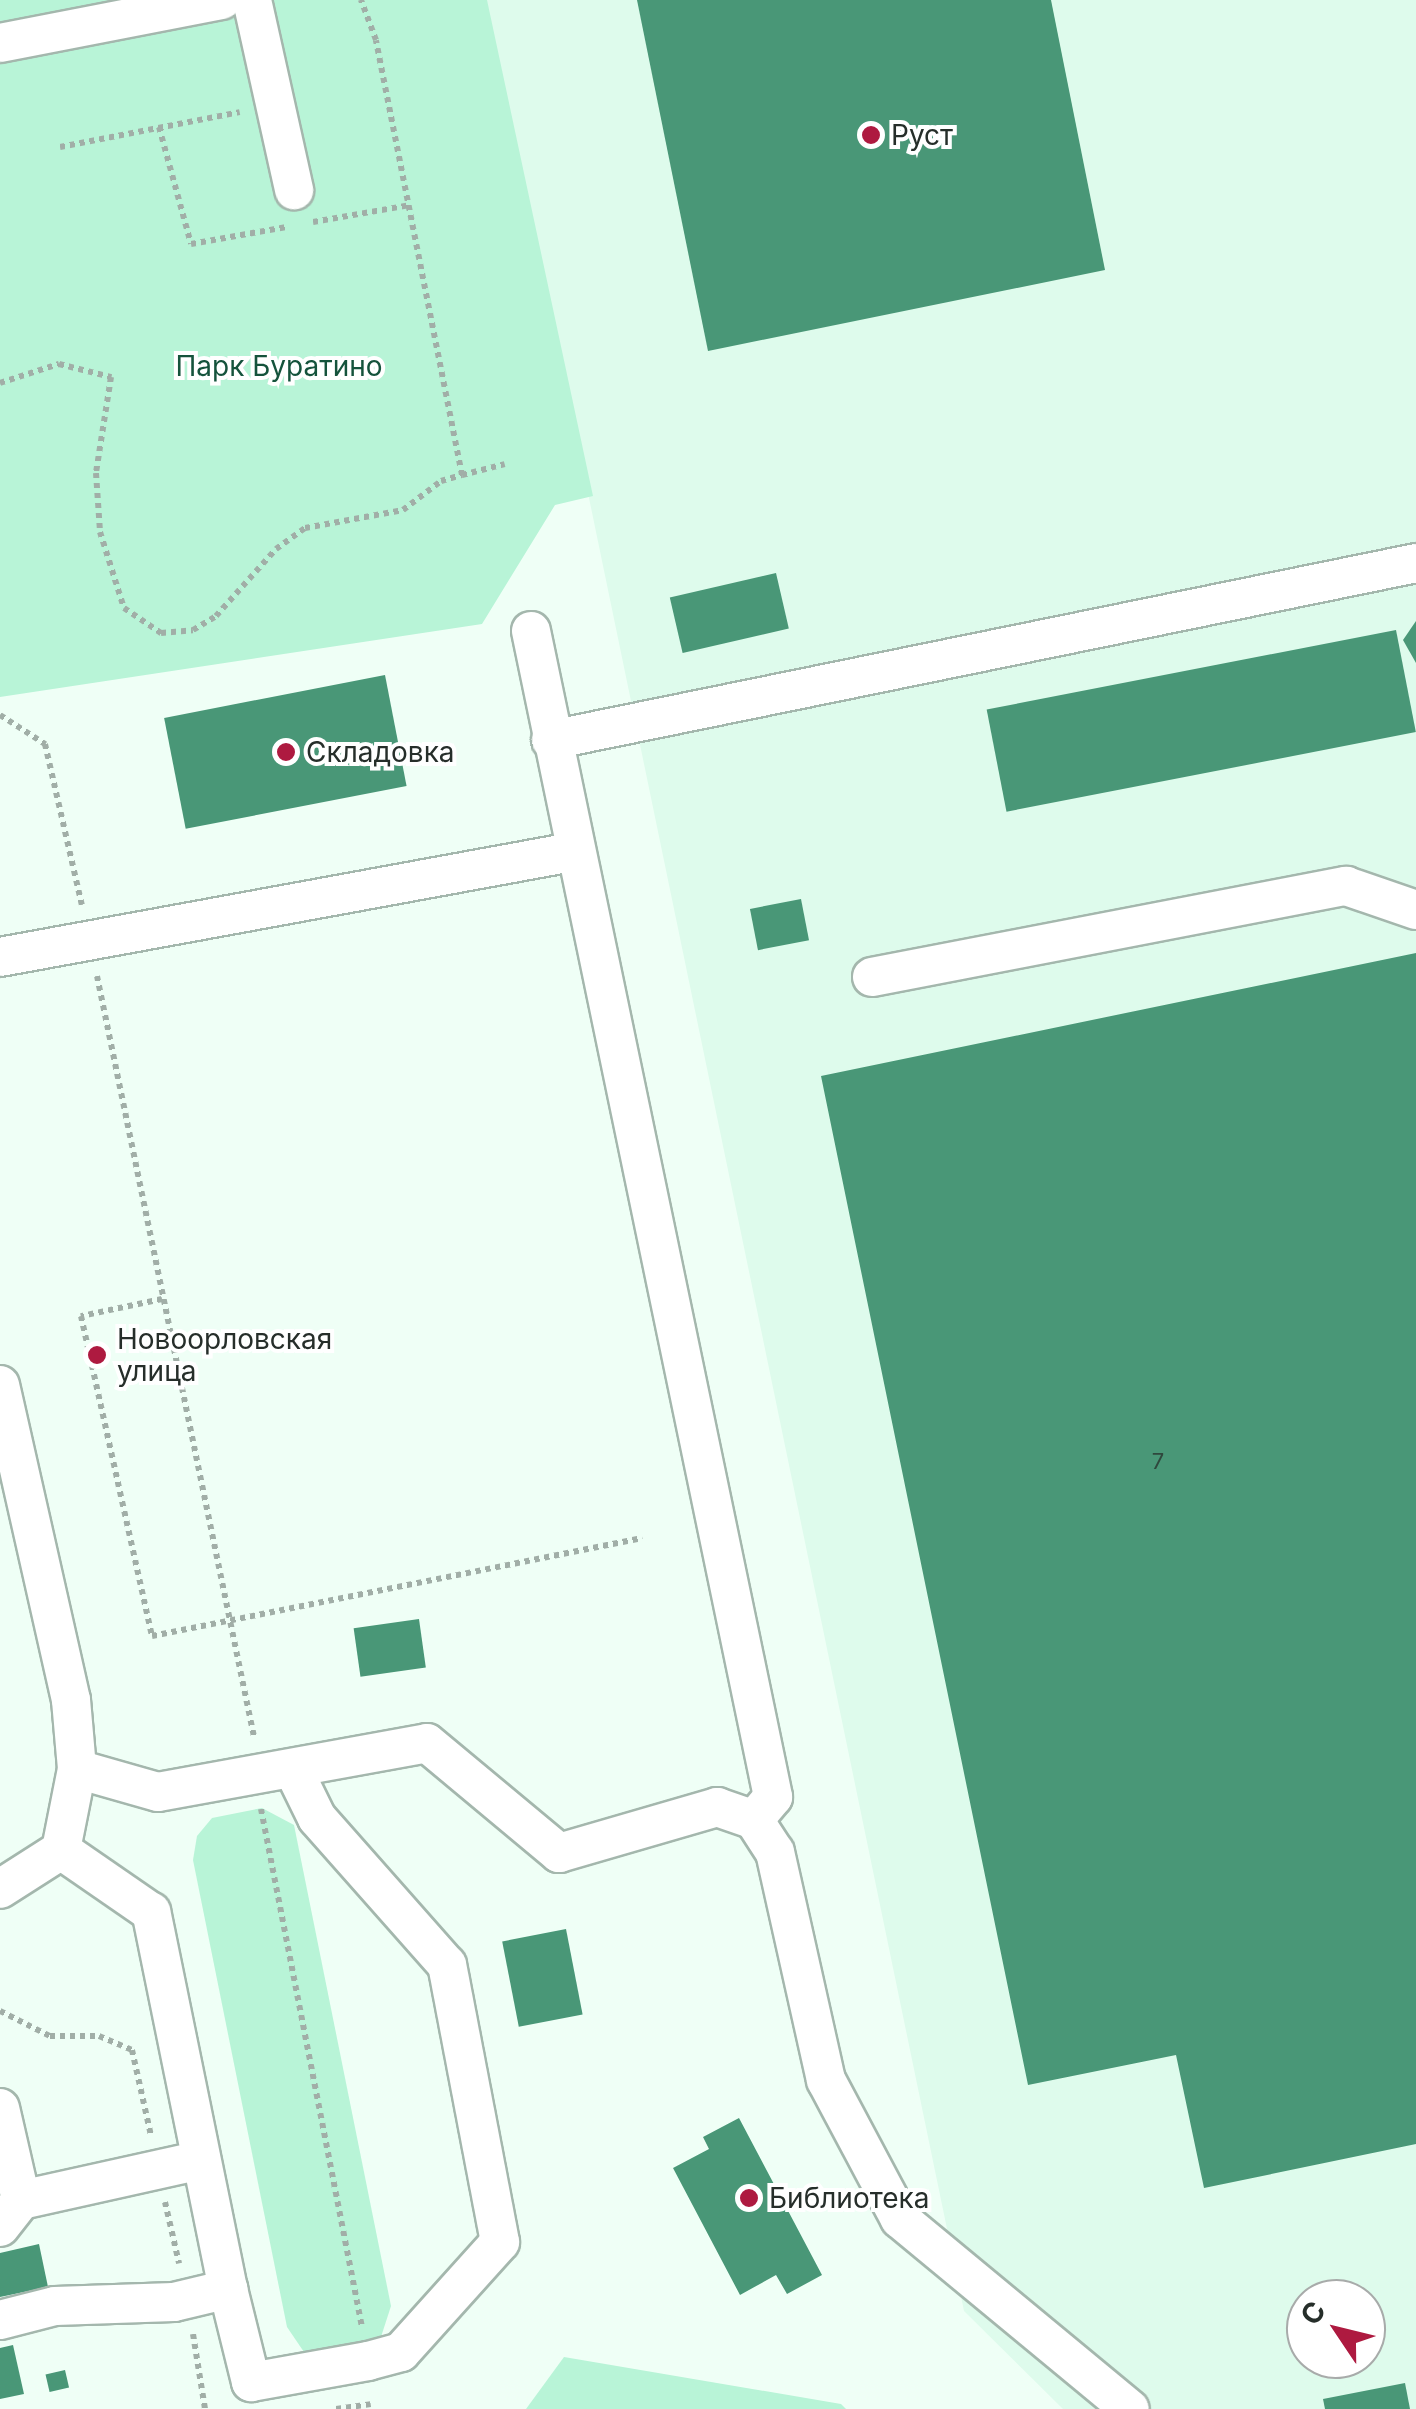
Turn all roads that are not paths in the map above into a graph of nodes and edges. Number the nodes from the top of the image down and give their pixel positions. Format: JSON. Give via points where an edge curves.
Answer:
{"nodes":[{"id":1,"x":222,"y":0,"type":"edge"},
{"id":2,"x":252,"y":0,"type":"edge"},
{"id":3,"x":0,"y":43,"type":"edge"},
{"id":4,"x":294,"y":190,"type":"dead end"},
{"id":5,"x":1416,"y":563,"type":"edge"},
{"id":6,"x":530,"y":631,"type":"dead end"},
{"id":7,"x":551,"y":740,"type":"junction"},
{"id":8,"x":572,"y":852,"type":"junction"},
{"id":9,"x":1416,"y":910,"type":"edge"},
{"id":10,"x":0,"y":956,"type":"edge"},
{"id":11,"x":872,"y":977,"type":"dead end"},
{"id":12,"x":0,"y":1385,"type":"edge"},
{"id":13,"x":78,"y":1770,"type":"junction"},
{"id":14,"x":293,"y":1770,"type":"junction"},
{"id":15,"x":754,"y":1820,"type":"junction"},
{"id":16,"x":61,"y":1850,"type":"junction"},
{"id":17,"x":0,"y":1889,"type":"edge"},
{"id":18,"x":0,"y":2108,"type":"edge"},
{"id":19,"x":200,"y":2160,"type":"junction"},
{"id":20,"x":10,"y":2213,"type":"edge"},
{"id":21,"x":228,"y":2289,"type":"junction"},
{"id":22,"x":0,"y":2320,"type":"edge"},
{"id":23,"x":1130,"y":2409,"type":"edge"}],
"edges":[{"from":1,"to":3,"type":"street"},
{"from":2,"to":4,"type":"street"},
{"from":5,"to":7,"type":"street"},
{"from":6,"to":7,"type":"street"},
{"from":7,"to":8,"type":"street"},
{"from":8,"to":10,"type":"street"},
{"from":8,"to":15,"type":"street","via":[[773,1796]]},
{"from":9,"to":11,"type":"street","via":[[1346,886]]},
{"from":12,"to":13,"type":"street","via":[[71,1700]]},
{"from":13,"to":14,"type":"street","via":[[158,1792]]},
{"from":13,"to":16,"type":"street"},
{"from":14,"to":15,"type":"street","via":[[428,1744],[559,1852],[717,1806]]},
{"from":14,"to":21,"type":"street","via":[[317,1818],[446,1965],[500,2242],[402,2352],[368,2362],[251,2382]]},
{"from":15,"to":23,"type":"street","via":[[775,1852],[826,2080],[900,2219]]},
{"from":16,"to":17,"type":"street"},
{"from":16,"to":19,"type":"street","via":[[151,1912]]},
{"from":18,"to":20,"type":"street"},
{"from":19,"to":20,"type":"street"},
{"from":19,"to":21,"type":"street"},
{"from":21,"to":22,"type":"street","via":[[56,2306]]}]}
